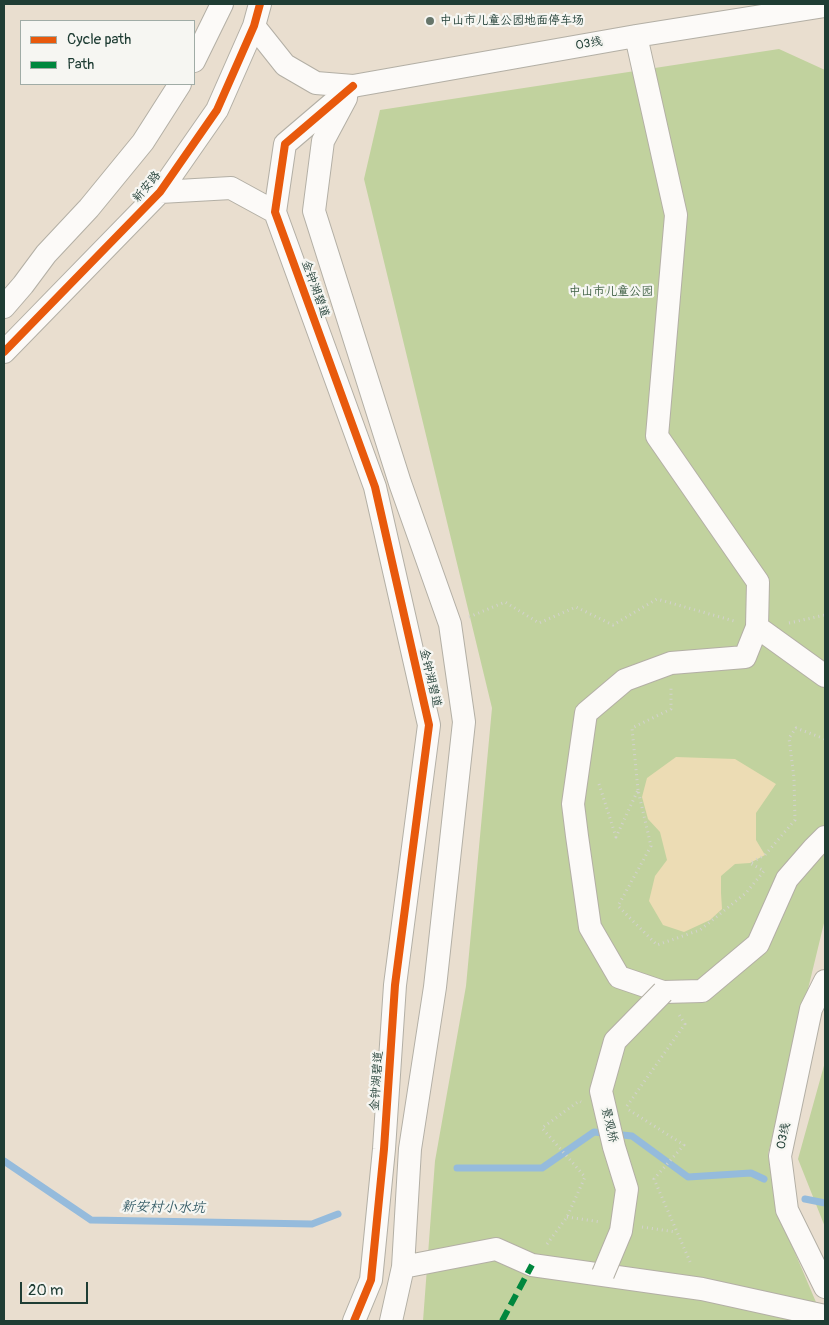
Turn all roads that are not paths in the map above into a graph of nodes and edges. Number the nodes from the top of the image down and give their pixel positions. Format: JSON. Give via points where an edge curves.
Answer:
{"nodes":[{"id":1,"x":222,"y":4,"type":"edge"},
{"id":2,"x":260,"y":4,"type":"edge"},
{"id":3,"x":825,"y":6,"type":"edge"},
{"id":4,"x":254,"y":26,"type":"junction"},
{"id":5,"x":636,"y":36,"type":"junction"},
{"id":6,"x":195,"y":58,"type":"edge"},
{"id":7,"x":179,"y":85,"type":"edge"},
{"id":8,"x":353,"y":86,"type":"junction"},
{"id":9,"x":160,"y":192,"type":"junction"},
{"id":10,"x":275,"y":212,"type":"junction"},
{"id":11,"x":4,"y":306,"type":"edge"},
{"id":12,"x":4,"y":352,"type":"edge"},
{"id":13,"x":757,"y":627,"type":"junction"},
{"id":14,"x":825,"y":676,"type":"edge"},
{"id":15,"x":825,"y":837,"type":"edge"},
{"id":16,"x":825,"y":981,"type":"edge"},
{"id":17,"x":663,"y":992,"type":"junction"},
{"id":18,"x":403,"y":1267,"type":"junction"},
{"id":19,"x":603,"y":1274,"type":"junction"},
{"id":20,"x":825,"y":1287,"type":"edge"},
{"id":21,"x":825,"y":1316,"type":"edge"},
{"id":22,"x":354,"y":1321,"type":"edge"},
{"id":23,"x":391,"y":1321,"type":"edge"}],
"edges":[{"from":1,"to":6,"type":"street"},
{"from":2,"to":4,"type":"street","name":"新安路"},
{"from":3,"to":5,"type":"street","name":"03线"},
{"from":4,"to":8,"type":"street","name":"03线","via":[[285,65],[316,83]]},
{"from":4,"to":9,"type":"street","name":"新安路","via":[[218,110]]},
{"from":5,"to":8,"type":"street","name":"03线"},
{"from":5,"to":13,"type":"street","via":[[676,215],[657,436],[758,582]]},
{"from":7,"to":11,"type":"street","via":[[143,142]]},
{"from":8,"to":10,"type":"street","name":"金钟湖碧道","via":[[286,144]]},
{"from":8,"to":18,"type":"street","name":"金钟湖碧道","via":[[323,141],[314,211],[400,482],[450,624],[464,722],[435,987],[410,1149]]},
{"from":9,"to":10,"type":"street","via":[[231,188]]},
{"from":9,"to":12,"type":"street","name":"新安路"},
{"from":10,"to":22,"type":"street","name":"金钟湖碧道","via":[[375,486],[429,725],[395,985],[371,1280]]},
{"from":13,"to":14,"type":"street"},
{"from":13,"to":17,"type":"street","via":[[745,658],[671,663],[624,680],[586,713],[573,804],[590,927],[619,977]]},
{"from":15,"to":17,"type":"street","via":[[787,880],[758,944],[702,991]]},
{"from":16,"to":20,"type":"street","name":"03线","via":[[811,1009],[780,1156],[787,1210]]},
{"from":17,"to":19,"type":"street","name":"景观桥","bridge":true,"via":[[615,1041],[601,1091],[627,1189],[621,1231]]},
{"from":18,"to":19,"type":"street","via":[[496,1249],[532,1265]]},
{"from":18,"to":23,"type":"street","name":"金钟湖碧道"},
{"from":19,"to":21,"type":"street","via":[[702,1289]]}]}
